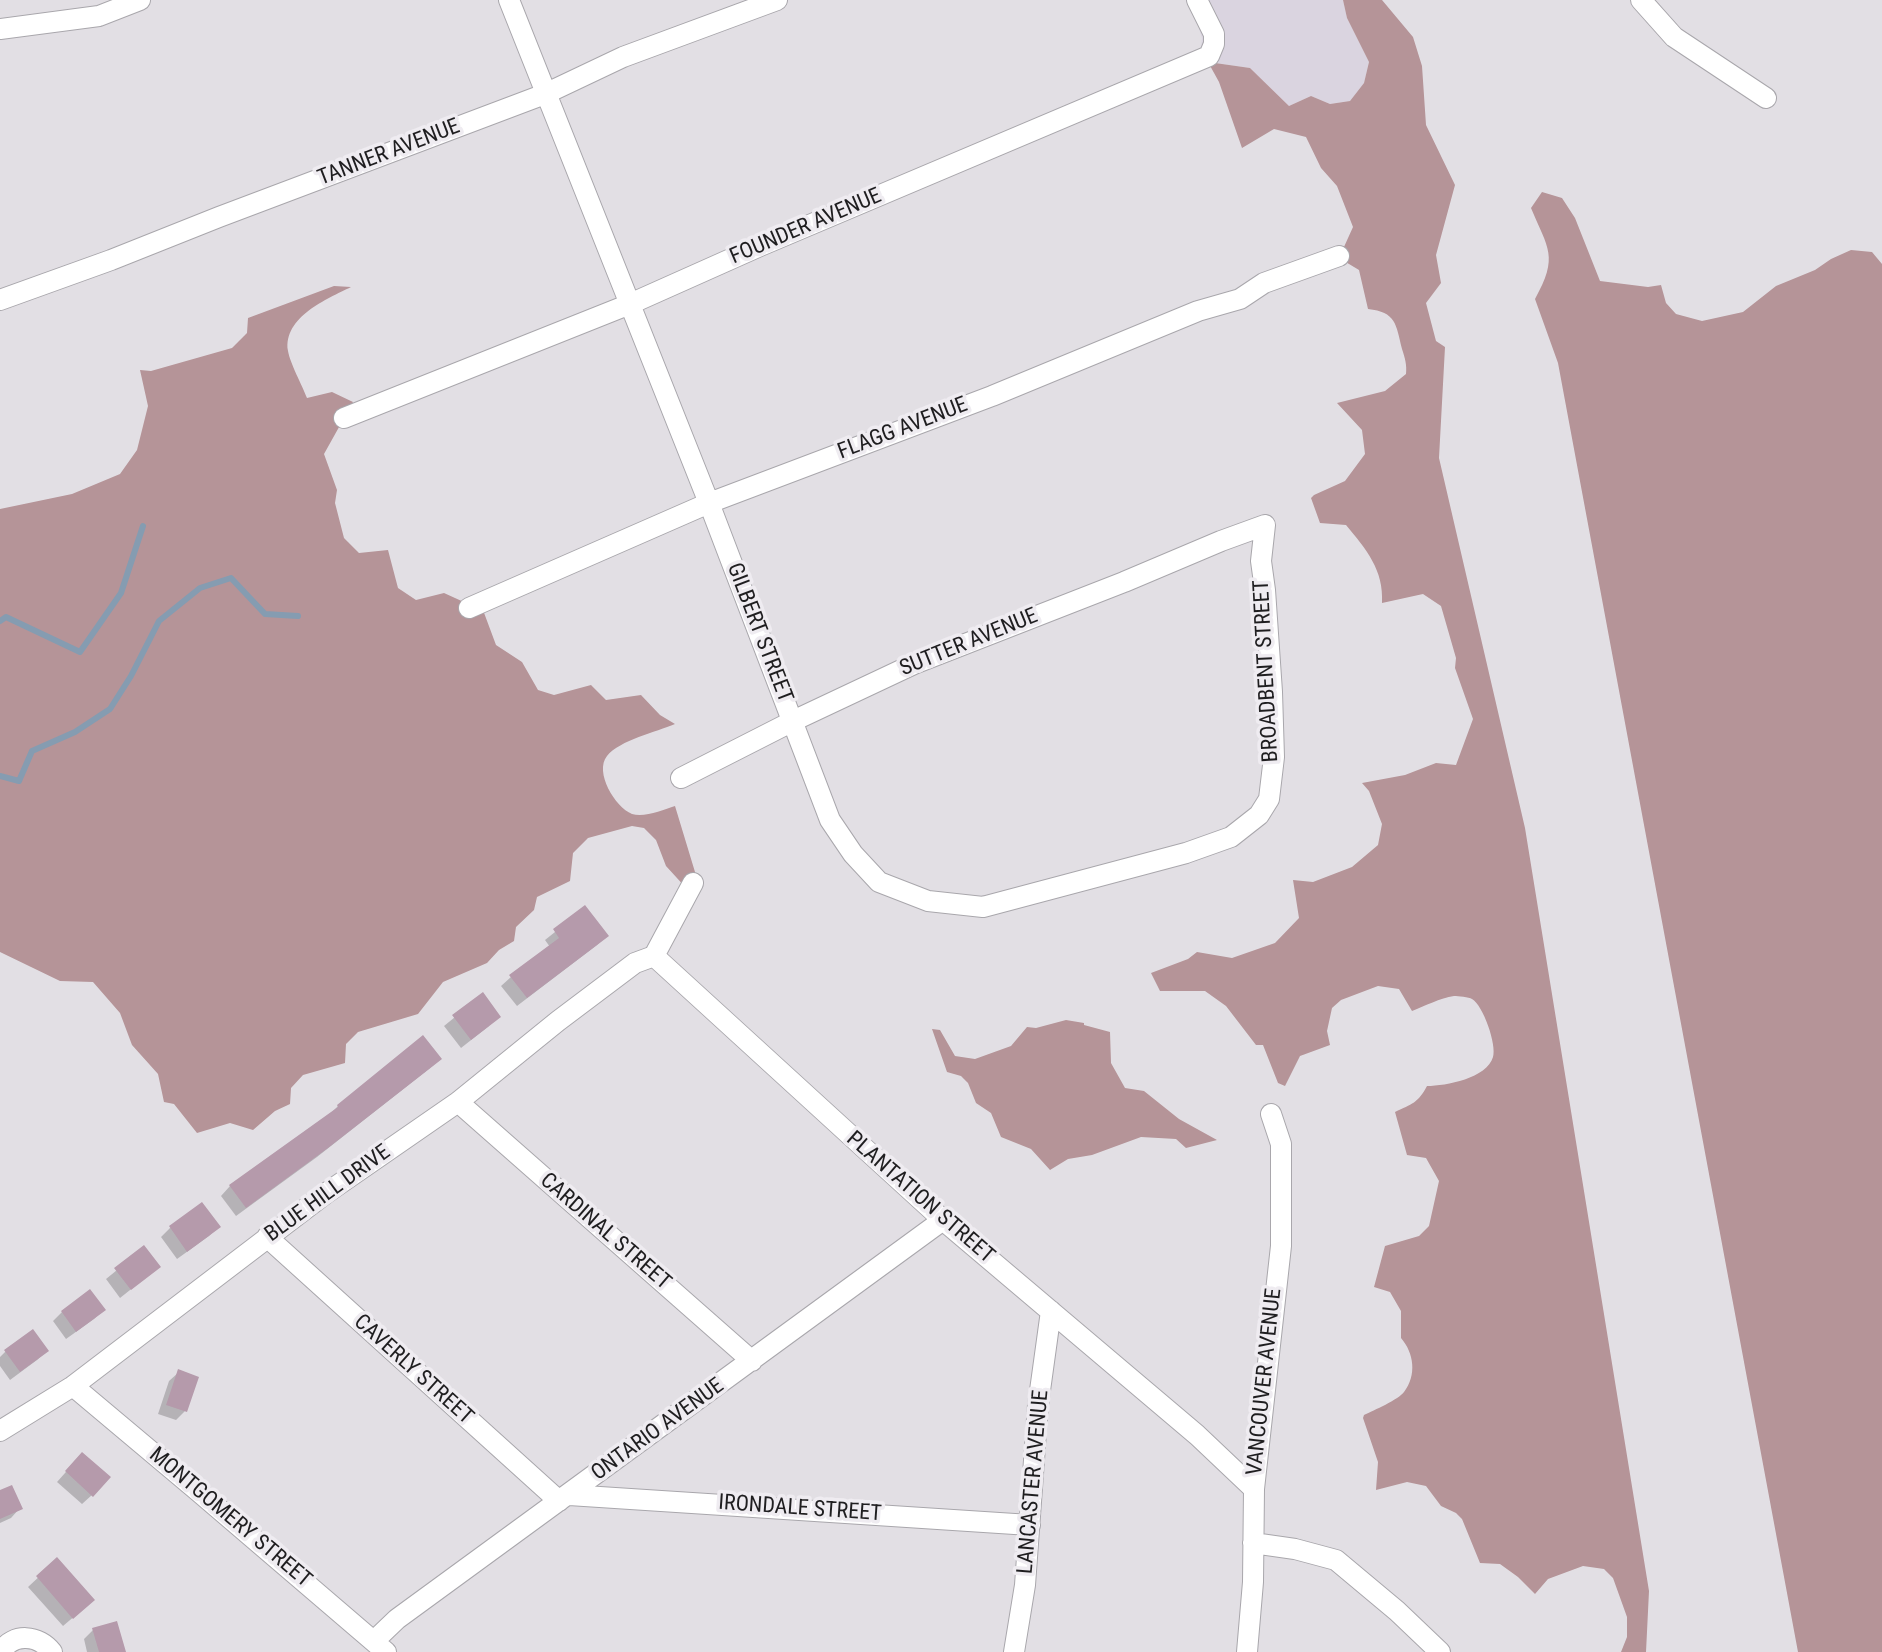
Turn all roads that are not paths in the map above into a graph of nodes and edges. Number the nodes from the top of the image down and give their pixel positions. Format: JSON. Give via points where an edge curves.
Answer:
{"nodes":[{"id":1,"x":140,"y":0,"type":"edge"},
{"id":2,"x":509,"y":0,"type":"edge"},
{"id":3,"x":777,"y":0,"type":"edge"},
{"id":4,"x":1197,"y":0,"type":"edge"},
{"id":5,"x":1641,"y":0,"type":"edge"},
{"id":6,"x":0,"y":29,"type":"edge"},
{"id":7,"x":545,"y":94,"type":"junction"},
{"id":8,"x":1766,"y":98,"type":"dead end"},
{"id":9,"x":1339,"y":256,"type":"dead end"},
{"id":10,"x":0,"y":300,"type":"edge"},
{"id":11,"x":630,"y":304,"type":"junction"},
{"id":12,"x":344,"y":418,"type":"dead end"},
{"id":13,"x":709,"y":503,"type":"junction"},
{"id":14,"x":1265,"y":525,"type":"joint"},
{"id":15,"x":469,"y":608,"type":"dead end"},
{"id":16,"x":793,"y":721,"type":"junction"},
{"id":17,"x":681,"y":778,"type":"dead end"},
{"id":18,"x":1259,"y":815,"type":"joint"},
{"id":19,"x":693,"y":883,"type":"dead end"},
{"id":20,"x":654,"y":956,"type":"junction"},
{"id":21,"x":458,"y":1102,"type":"junction"},
{"id":22,"x":1271,"y":1114,"type":"dead end"},
{"id":23,"x":943,"y":1220,"type":"junction"},
{"id":24,"x":267,"y":1237,"type":"junction"},
{"id":25,"x":1051,"y":1311,"type":"junction"},
{"id":26,"x":752,"y":1361,"type":"junction"},
{"id":27,"x":73,"y":1386,"type":"junction"},
{"id":28,"x":0,"y":1431,"type":"edge"},
{"id":29,"x":1254,"y":1489,"type":"junction"},
{"id":30,"x":564,"y":1498,"type":"junction"},
{"id":31,"x":1030,"y":1525,"type":"junction"},
{"id":32,"x":1253,"y":1543,"type":"junction"},
{"id":33,"x":380,"y":1646,"type":"edge"},
{"id":34,"x":1,"y":1652,"type":"edge"},
{"id":35,"x":52,"y":1652,"type":"edge"},
{"id":36,"x":1014,"y":1652,"type":"edge"},
{"id":37,"x":1247,"y":1652,"type":"edge"},
{"id":38,"x":1440,"y":1652,"type":"edge"}],
"edges":[{"from":1,"to":6,"type":"street","via":[[99,16]]},
{"from":2,"to":7,"type":"street","name":"GILBERT STREET"},
{"from":3,"to":7,"type":"street","name":"TANNER AVENUE","via":[[623,57]]},
{"from":4,"to":11,"type":"street","name":"FOUNDER AVENUE","via":[[1214,34],[1209,56]]},
{"from":5,"to":8,"type":"street","via":[[1674,37]]},
{"from":7,"to":10,"type":"street","name":"TANNER AVENUE"},
{"from":7,"to":11,"type":"street","name":"GILBERT STREET"},
{"from":9,"to":13,"type":"street","name":"FLAGG AVENUE"},
{"from":11,"to":12,"type":"street","name":"FOUNDER AVENUE"},
{"from":11,"to":13,"type":"street","name":"GILBERT STREET"},
{"from":13,"to":15,"type":"street","name":"FLAGG AVENUE"},
{"from":13,"to":16,"type":"street","name":"GILBERT STREET"},
{"from":14,"to":16,"type":"street","name":"SUTTER AVENUE","via":[[914,664]]},
{"from":14,"to":18,"type":"street","name":"BROADBENT STREET","via":[[1261,561],[1274,757],[1269,799]]},
{"from":16,"to":17,"type":"street","name":"SUTTER AVENUE"},
{"from":16,"to":18,"type":"street","name":"GILBERT STREET","via":[[830,820],[853,854],[879,882],[928,901],[983,907],[1186,853],[1231,837]]},
{"from":19,"to":20,"type":"street"},
{"from":20,"to":21,"type":"street","name":"BLUE HILL DRIVE","via":[[635,963]]},
{"from":20,"to":23,"type":"street","name":"PLANTATION STREET"},
{"from":21,"to":24,"type":"street","name":"BLUE HILL DRIVE"},
{"from":21,"to":26,"type":"street","name":"CARDINAL STREET"},
{"from":22,"to":29,"type":"street","name":"VANCOUVER AVENUE","via":[[1281,1144],[1281,1246]]},
{"from":23,"to":25,"type":"street","name":"PLANTATION STREET"},
{"from":23,"to":26,"type":"street","name":"ONTARIO AVENUE"},
{"from":24,"to":27,"type":"street","name":"BLUE HILL DRIVE"},
{"from":24,"to":30,"type":"street","name":"CAVERLY STREET"},
{"from":25,"to":29,"type":"street","name":"PLANTATION STREET"},
{"from":25,"to":31,"type":"street","name":"LANCASTER AVENUE"},
{"from":26,"to":30,"type":"street","name":"ONTARIO AVENUE"},
{"from":27,"to":28,"type":"street","name":"BLUE HILL DRIVE"},
{"from":27,"to":33,"type":"street","name":"MONTGOMERY STREET"},
{"from":29,"to":32,"type":"street","name":"VANCOUVER AVENUE"},
{"from":30,"to":31,"type":"street","name":"IRONDALE STREET"},
{"from":30,"to":33,"type":"street","name":"ONTARIO AVENUE","via":[[397,1619]]},
{"from":31,"to":36,"type":"street","name":"LANCASTER AVENUE"},
{"from":32,"to":37,"type":"street","name":"VANCOUVER AVENUE"},
{"from":32,"to":38,"type":"street","via":[[1336,1560]]},
{"from":34,"to":35,"type":"street","via":[[16,1639],[30,1638]]}]}
